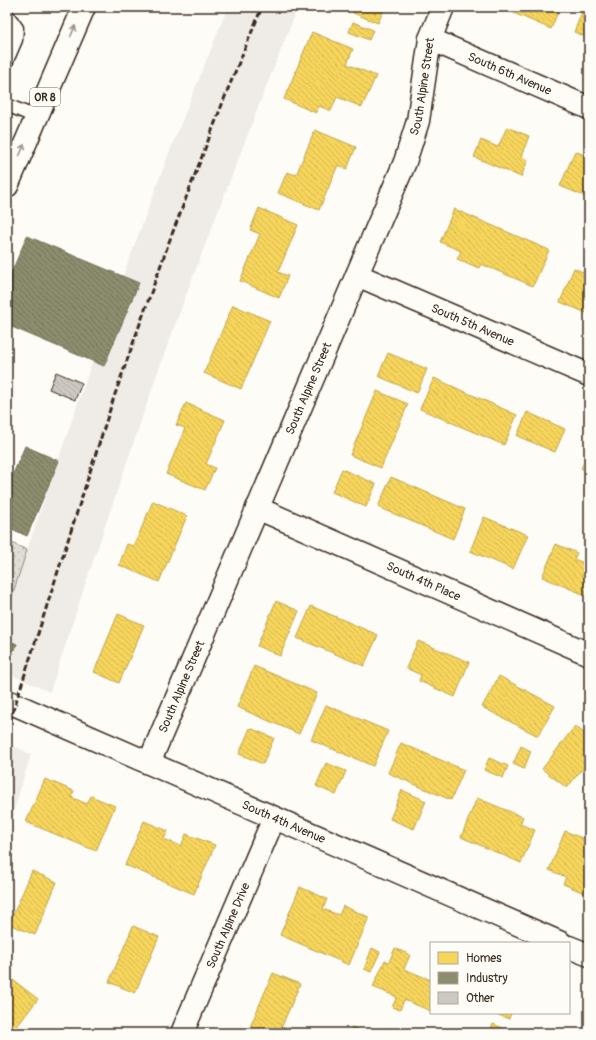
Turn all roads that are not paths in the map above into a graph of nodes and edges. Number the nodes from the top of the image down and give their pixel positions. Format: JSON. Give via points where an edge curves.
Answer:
{"nodes":[{"id":1,"x":84,"y":7,"type":"edge"},
{"id":2,"x":443,"y":7,"type":"edge"},
{"id":3,"x":7,"y":16,"type":"edge"},
{"id":4,"x":430,"y":38,"type":"junction"},
{"id":5,"x":7,"y":60,"type":"edge"},
{"id":6,"x":7,"y":105,"type":"edge"},
{"id":7,"x":589,"y":108,"type":"edge"},
{"id":8,"x":36,"y":117,"type":"junction"},
{"id":9,"x":7,"y":186,"type":"edge"},
{"id":10,"x":357,"y":275,"type":"junction"},
{"id":11,"x":589,"y":375,"type":"edge"},
{"id":12,"x":258,"y":508,"type":"junction"},
{"id":13,"x":589,"y":654,"type":"edge"},
{"id":14,"x":7,"y":701,"type":"edge"},
{"id":15,"x":149,"y":763,"type":"junction"},
{"id":16,"x":274,"y":818,"type":"junction"},
{"id":17,"x":559,"y":942,"type":"edge"},
{"id":18,"x":570,"y":947,"type":"edge"},
{"id":19,"x":589,"y":955,"type":"edge"},
{"id":20,"x":182,"y":1033,"type":"edge"}],
"edges":[{"from":8,"to":1,"type":"main road","number":"OR 8","one_way":true},
{"from":2,"to":4,"type":"main road","name":"South Alpine Street"},
{"from":3,"to":5,"type":"lane","via":[[17,28],[16,40]]},
{"from":4,"to":7,"type":"main road","name":"South 6th Avenue"},
{"from":4,"to":10,"type":"main road","name":"South Alpine Street","via":[[418,121],[404,162]]},
{"from":6,"to":8,"type":"lane"},
{"from":9,"to":8,"type":"main road","number":"OR 8","one_way":true},
{"from":10,"to":11,"type":"main road","name":"South 5th Avenue"},
{"from":10,"to":12,"type":"main road","name":"South Alpine Street"},
{"from":12,"to":13,"type":"main road","name":"South 4th Place"},
{"from":12,"to":15,"type":"main road","name":"South Alpine Street"},
{"from":14,"to":15,"type":"main road","name":"South 4th Avenue"},
{"from":15,"to":16,"type":"main road","name":"South 4th Avenue"},
{"from":16,"to":17,"type":"main road","name":"South 4th Avenue"},
{"from":16,"to":20,"type":"main road","name":"South Alpine Drive"},
{"from":18,"to":19,"type":"main road"}]}
